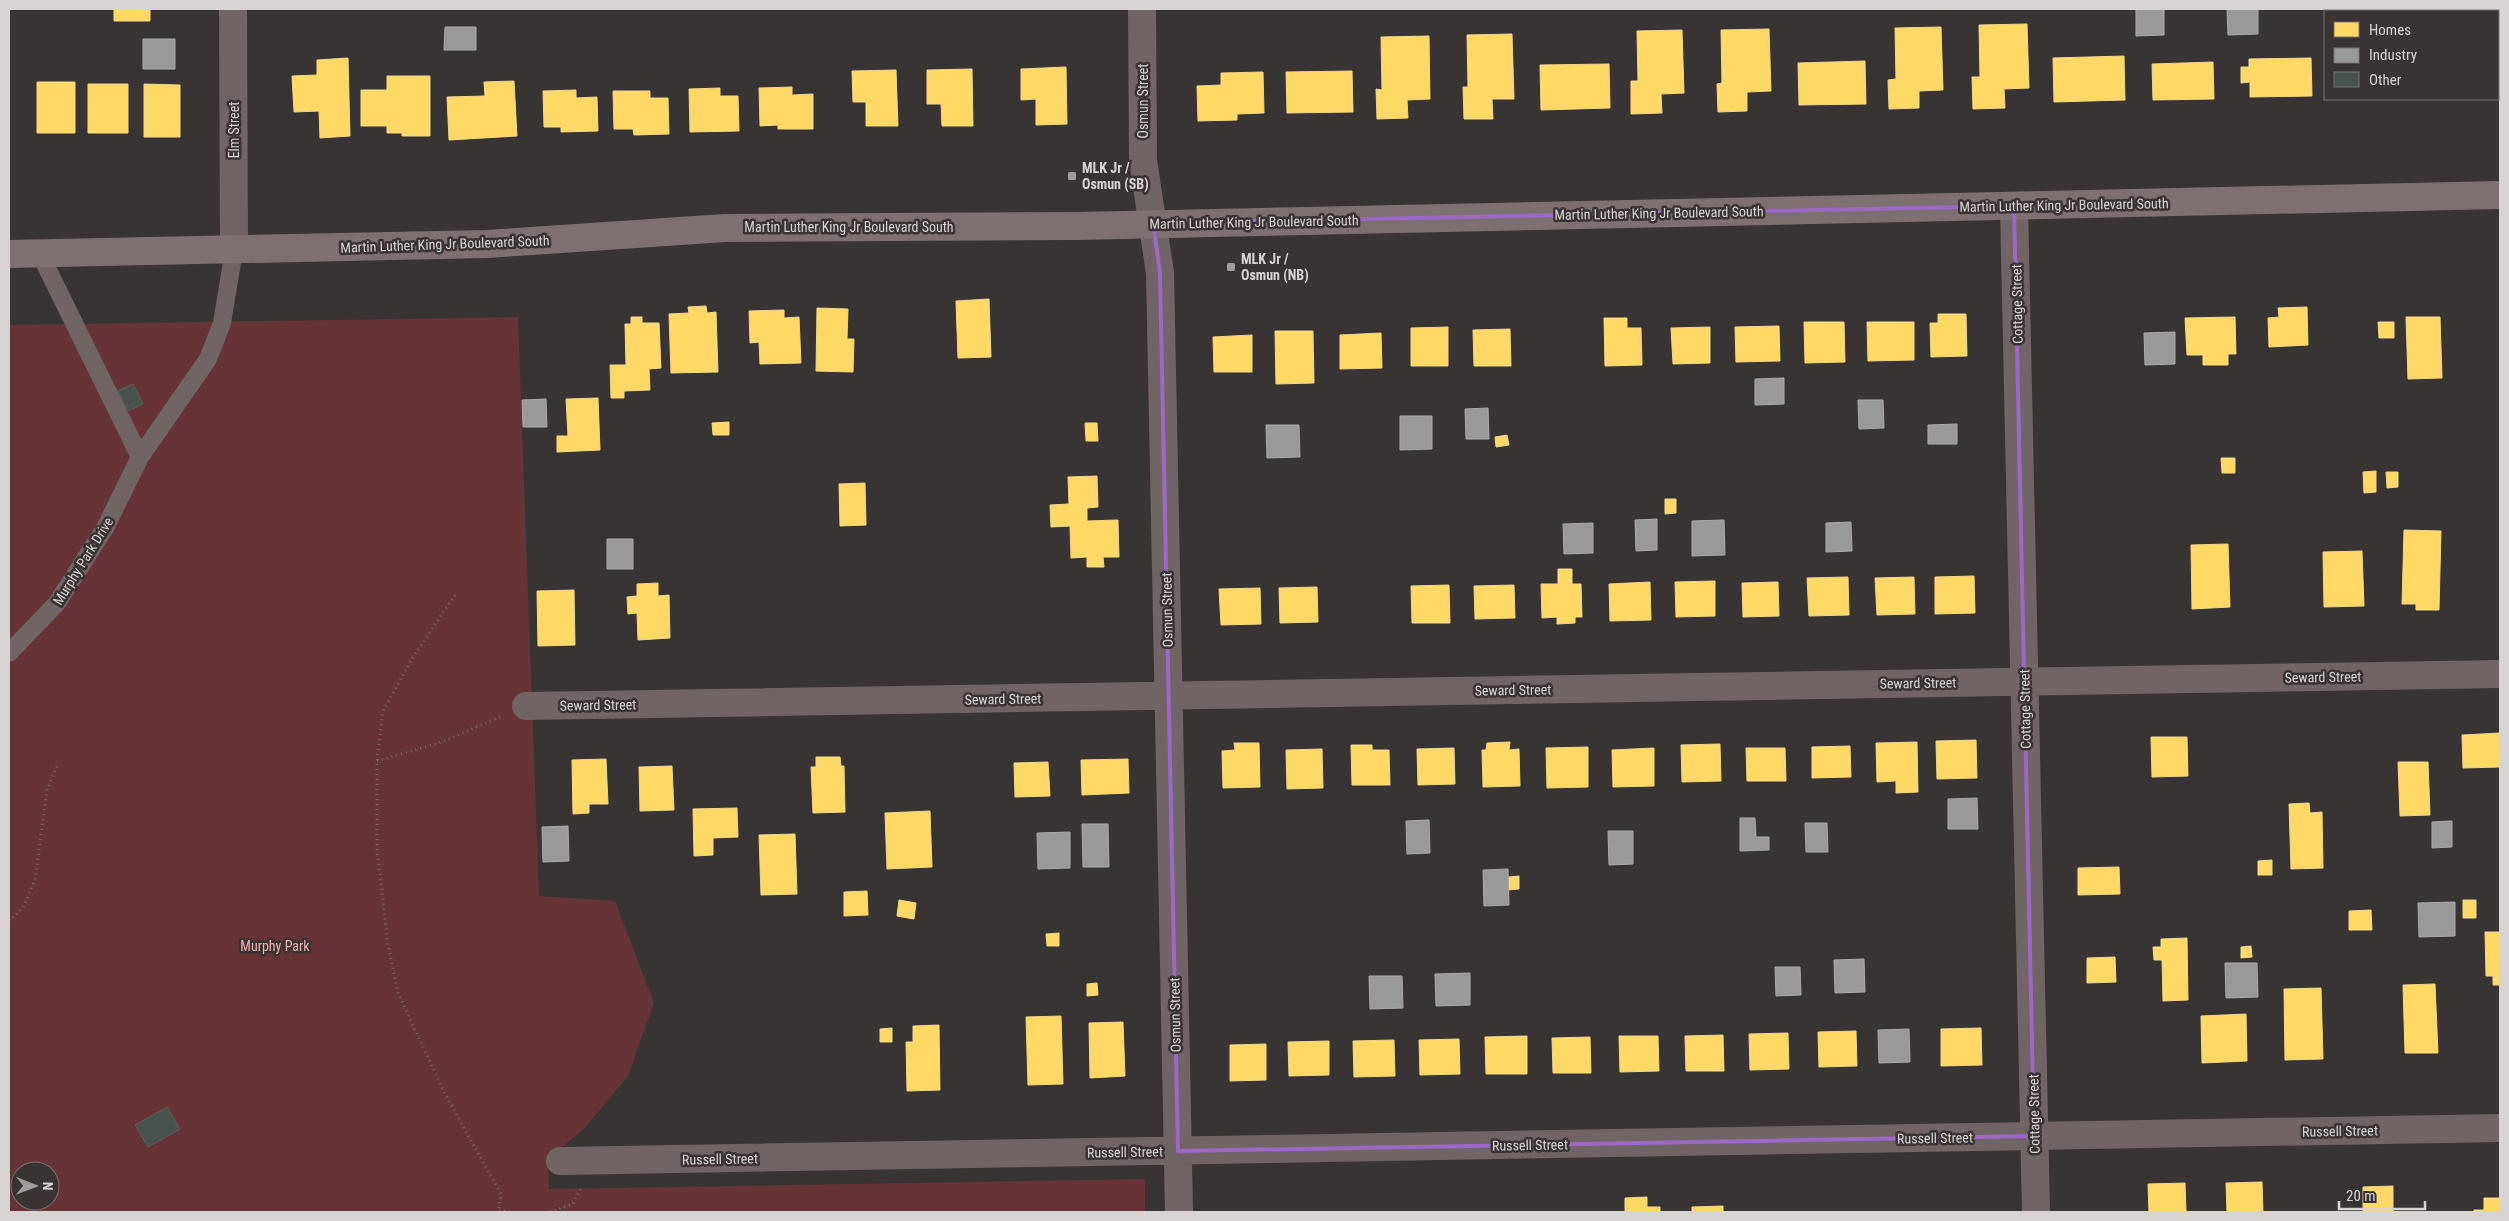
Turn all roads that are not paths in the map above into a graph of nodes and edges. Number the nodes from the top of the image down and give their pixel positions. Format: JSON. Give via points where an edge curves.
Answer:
{"nodes":[{"id":1,"x":233,"y":9,"type":"edge"},
{"id":2,"x":1142,"y":9,"type":"edge"},
{"id":3,"x":2500,"y":195,"type":"edge"},
{"id":4,"x":2014,"y":206,"type":"junction"},
{"id":5,"x":1153,"y":224,"type":"junction"},
{"id":6,"x":234,"y":250,"type":"junction"},
{"id":7,"x":9,"y":254,"type":"edge"},
{"id":8,"x":40,"y":254,"type":"junction"},
{"id":9,"x":140,"y":457,"type":"junction"},
{"id":10,"x":9,"y":653,"type":"edge"},
{"id":11,"x":2500,"y":674,"type":"edge"},
{"id":12,"x":2024,"y":682,"type":"junction"},
{"id":13,"x":1169,"y":696,"type":"junction"},
{"id":14,"x":526,"y":706,"type":"road end"},
{"id":15,"x":2500,"y":1128,"type":"edge"},
{"id":16,"x":2034,"y":1136,"type":"junction"},
{"id":17,"x":1178,"y":1151,"type":"junction"},
{"id":18,"x":560,"y":1161,"type":"dead end"},
{"id":19,"x":1179,"y":1212,"type":"edge"},
{"id":20,"x":2036,"y":1212,"type":"edge"}],
"edges":[{"from":1,"to":6,"type":"street","name":"Elm Street"},
{"from":2,"to":5,"type":"street","name":"Osmun Street","via":[[1143,160]]},
{"from":3,"to":4,"type":"main road","name":"Martin Luther King Jr Boulevard South"},
{"from":4,"to":5,"type":"main road","name":"Martin Luther King Jr Boulevard South"},
{"from":4,"to":12,"type":"street","name":"Cottage Street"},
{"from":5,"to":6,"type":"main road","name":"Martin Luther King Jr Boulevard South","via":[[725,228],[487,244]]},
{"from":5,"to":13,"type":"street","name":"Osmun Street","via":[[1160,273]]},
{"from":6,"to":8,"type":"main road","name":"Martin Luther King Jr Boulevard South"},
{"from":6,"to":9,"type":"lane","name":"Murphy Park Drive","via":[[215,346]]},
{"from":7,"to":8,"type":"main road","name":"Martin Luther King Jr Boulevard South"},
{"from":8,"to":9,"type":"lane"},
{"from":9,"to":10,"type":"lane","name":"Murphy Park Drive","via":[[105,528],[57,603]]},
{"from":11,"to":12,"type":"street","name":"Seward Street"},
{"from":12,"to":13,"type":"street","name":"Seward Street"},
{"from":12,"to":16,"type":"street","name":"Cottage Street"},
{"from":13,"to":14,"type":"street","name":"Seward Street"},
{"from":13,"to":17,"type":"street","name":"Osmun Street"},
{"from":15,"to":16,"type":"street","name":"Russell Street"},
{"from":16,"to":17,"type":"street","name":"Russell Street"},
{"from":16,"to":20,"type":"street","name":"Cottage Street"},
{"from":17,"to":18,"type":"street","name":"Russell Street"},
{"from":17,"to":19,"type":"street","name":"Osmun Street"}]}
